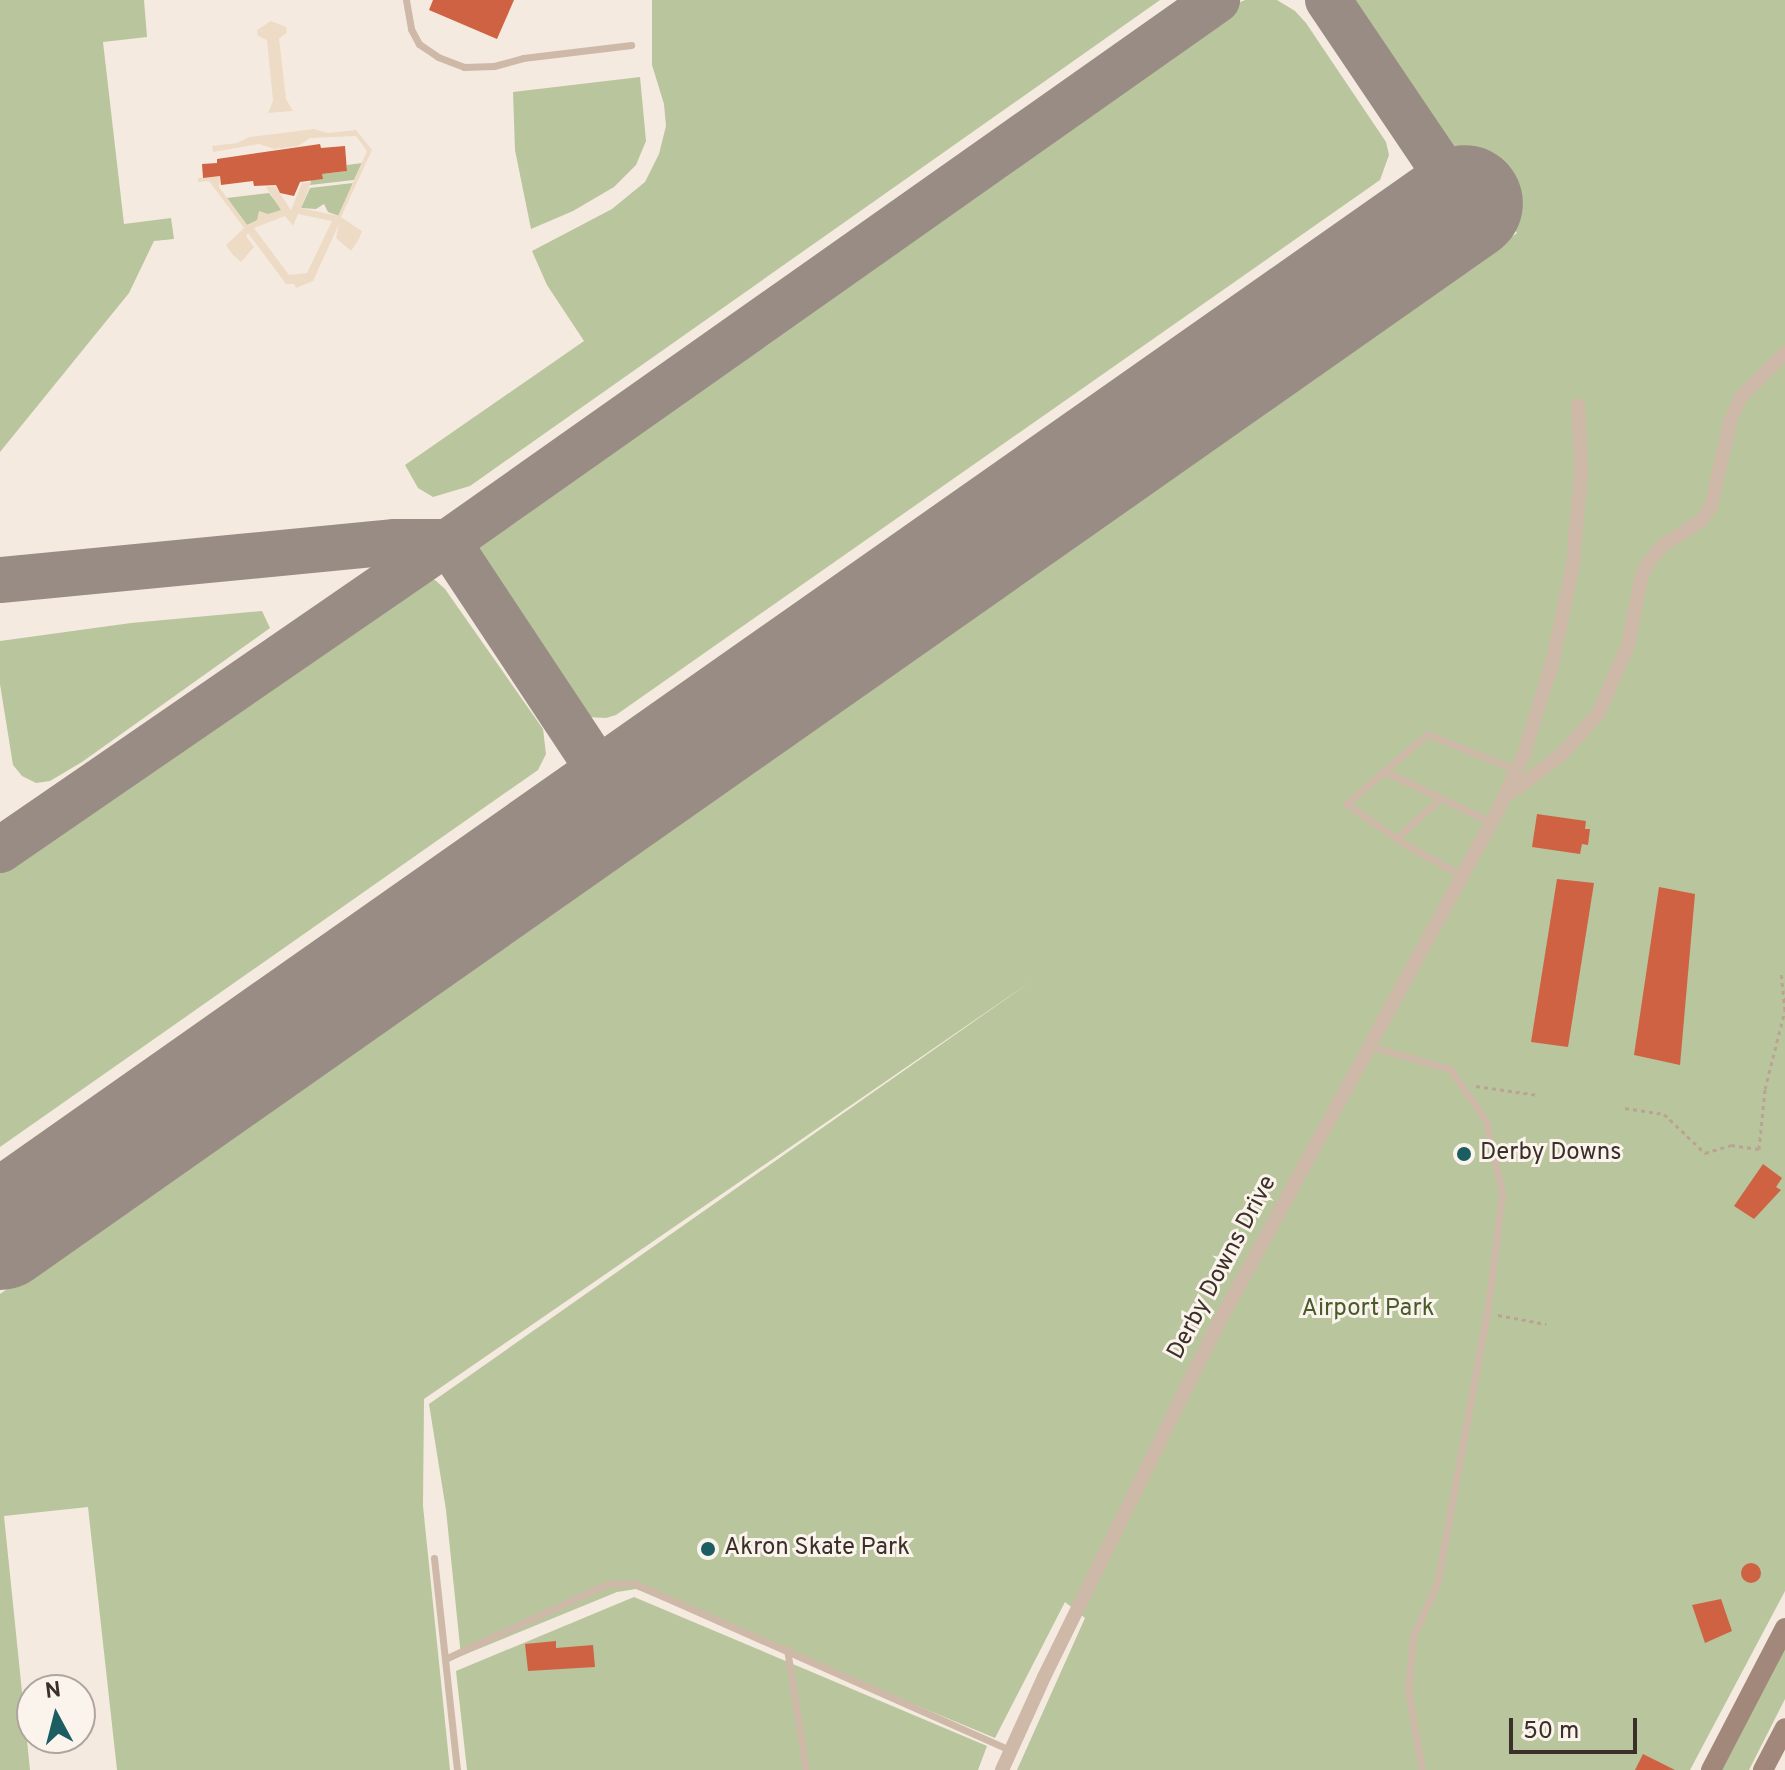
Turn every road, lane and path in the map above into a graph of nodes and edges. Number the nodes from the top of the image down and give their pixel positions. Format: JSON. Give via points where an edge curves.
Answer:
{"nodes":[{"id":1,"x":406,"y":0,"type":"edge"},
{"id":2,"x":631,"y":45,"type":"dead end"},
{"id":3,"x":1785,"y":353,"type":"edge"},
{"id":4,"x":1578,"y":405,"type":"dead end"},
{"id":5,"x":1517,"y":770,"type":"junction"},
{"id":6,"x":1384,"y":771,"type":"junction"},
{"id":7,"x":1441,"y":798,"type":"junction"},
{"id":8,"x":1504,"y":798,"type":"junction"},
{"id":9,"x":1491,"y":822,"type":"junction"},
{"id":10,"x":1396,"y":838,"type":"junction"},
{"id":11,"x":1461,"y":875,"type":"junction"},
{"id":12,"x":1781,"y":972,"type":"dead end"},
{"id":13,"x":1367,"y":1046,"type":"junction"},
{"id":14,"x":1625,"y":1108,"type":"dead end"},
{"id":15,"x":1486,"y":1313,"type":"junction"},
{"id":16,"x":1546,"y":1324,"type":"dead end"},
{"id":17,"x":434,"y":1558,"type":"dead end"},
{"id":18,"x":1785,"y":1628,"type":"edge"},
{"id":19,"x":787,"y":1649,"type":"junction"},
{"id":20,"x":445,"y":1659,"type":"junction"},
{"id":21,"x":1785,"y":1728,"type":"edge"},
{"id":22,"x":1011,"y":1751,"type":"junction"},
{"id":23,"x":457,"y":1770,"type":"edge"},
{"id":24,"x":806,"y":1770,"type":"edge"},
{"id":25,"x":1002,"y":1770,"type":"edge"},
{"id":26,"x":1422,"y":1770,"type":"edge"},
{"id":27,"x":1711,"y":1770,"type":"edge"},
{"id":28,"x":1763,"y":1770,"type":"edge"}],
"edges":[{"from":1,"to":2,"type":"lane","via":[[419,44],[464,67]]},
{"from":3,"to":8,"type":"street","name":"Derby Downs Drive","via":[[1741,397],[1711,506],[1701,521],[1663,545],[1649,561],[1628,645],[1598,714],[1562,754]]},
{"from":4,"to":5,"type":"street","name":"Derby Downs Drive","via":[[1580,497],[1570,578],[1553,660]]},
{"from":5,"to":6,"type":"lane","via":[[1427,734]]},
{"from":5,"to":8,"type":"street","name":"Derby Downs Drive"},
{"from":6,"to":7,"type":"lane"},
{"from":6,"to":10,"type":"lane","via":[[1346,804]]},
{"from":7,"to":9,"type":"lane"},
{"from":7,"to":10,"type":"lane"},
{"from":8,"to":9,"type":"street","name":"Derby Downs Drive"},
{"from":9,"to":11,"type":"street","name":"Derby Downs Drive"},
{"from":10,"to":11,"type":"lane"},
{"from":11,"to":13,"type":"street","name":"Derby Downs Drive"},
{"from":12,"to":14,"type":"path","via":[[1785,1010],[1765,1089],[1759,1149],[1725,1145],[1705,1153],[1664,1114]]},
{"from":13,"to":15,"type":"lane","via":[[1450,1069],[1486,1121],[1502,1194]]},
{"from":13,"to":22,"type":"street","name":"Derby Downs Drive","via":[[1166,1426]]},
{"from":15,"to":16,"type":"path"},
{"from":15,"to":26,"type":"lane","via":[[1437,1583],[1413,1637],[1408,1690]]},
{"from":17,"to":20,"type":"lane"},
{"from":18,"to":27,"type":"main road"},
{"from":19,"to":20,"type":"lane","via":[[633,1583],[619,1582]]},
{"from":19,"to":22,"type":"lane"},
{"from":19,"to":24,"type":"lane"},
{"from":20,"to":23,"type":"lane"},
{"from":21,"to":28,"type":"main road"},
{"from":22,"to":25,"type":"street","name":"Derby Downs Drive"}]}
